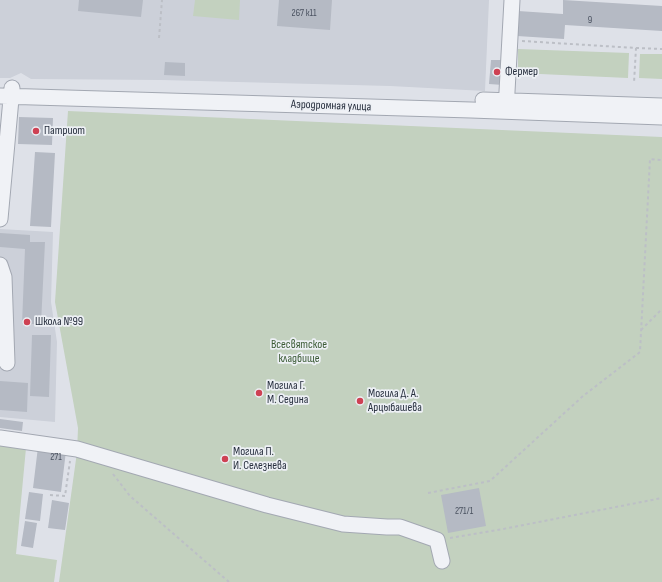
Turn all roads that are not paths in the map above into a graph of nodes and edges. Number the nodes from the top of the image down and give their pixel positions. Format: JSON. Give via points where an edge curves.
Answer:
{"nodes":[{"id":1,"x":512,"y":0,"type":"edge"},
{"id":2,"x":6,"y":92,"type":"edge"},
{"id":3,"x":506,"y":106,"type":"junction"},
{"id":4,"x":662,"y":106,"type":"edge"},
{"id":5,"x":662,"y":117,"type":"edge"},
{"id":6,"x":0,"y":219,"type":"edge"},
{"id":7,"x":0,"y":264,"type":"edge"},
{"id":8,"x":7,"y":362,"type":"dead end"},
{"id":9,"x":0,"y":438,"type":"edge"},
{"id":10,"x":442,"y":561,"type":"dead end"}],
"edges":[{"from":1,"to":3,"type":"street"},
{"from":2,"to":3,"type":"street","name":"Аэродромная улица"},
{"from":2,"to":6,"type":"street"},
{"from":3,"to":4,"type":"street","name":"Аэродромная улица"},
{"from":3,"to":5,"type":"street","name":"Аэродромная улица"},
{"from":7,"to":8,"type":"street","via":[[4,276]]},
{"from":9,"to":10,"type":"street","via":[[98,454],[194,484],[343,524],[400,527],[437,540]]}]}
